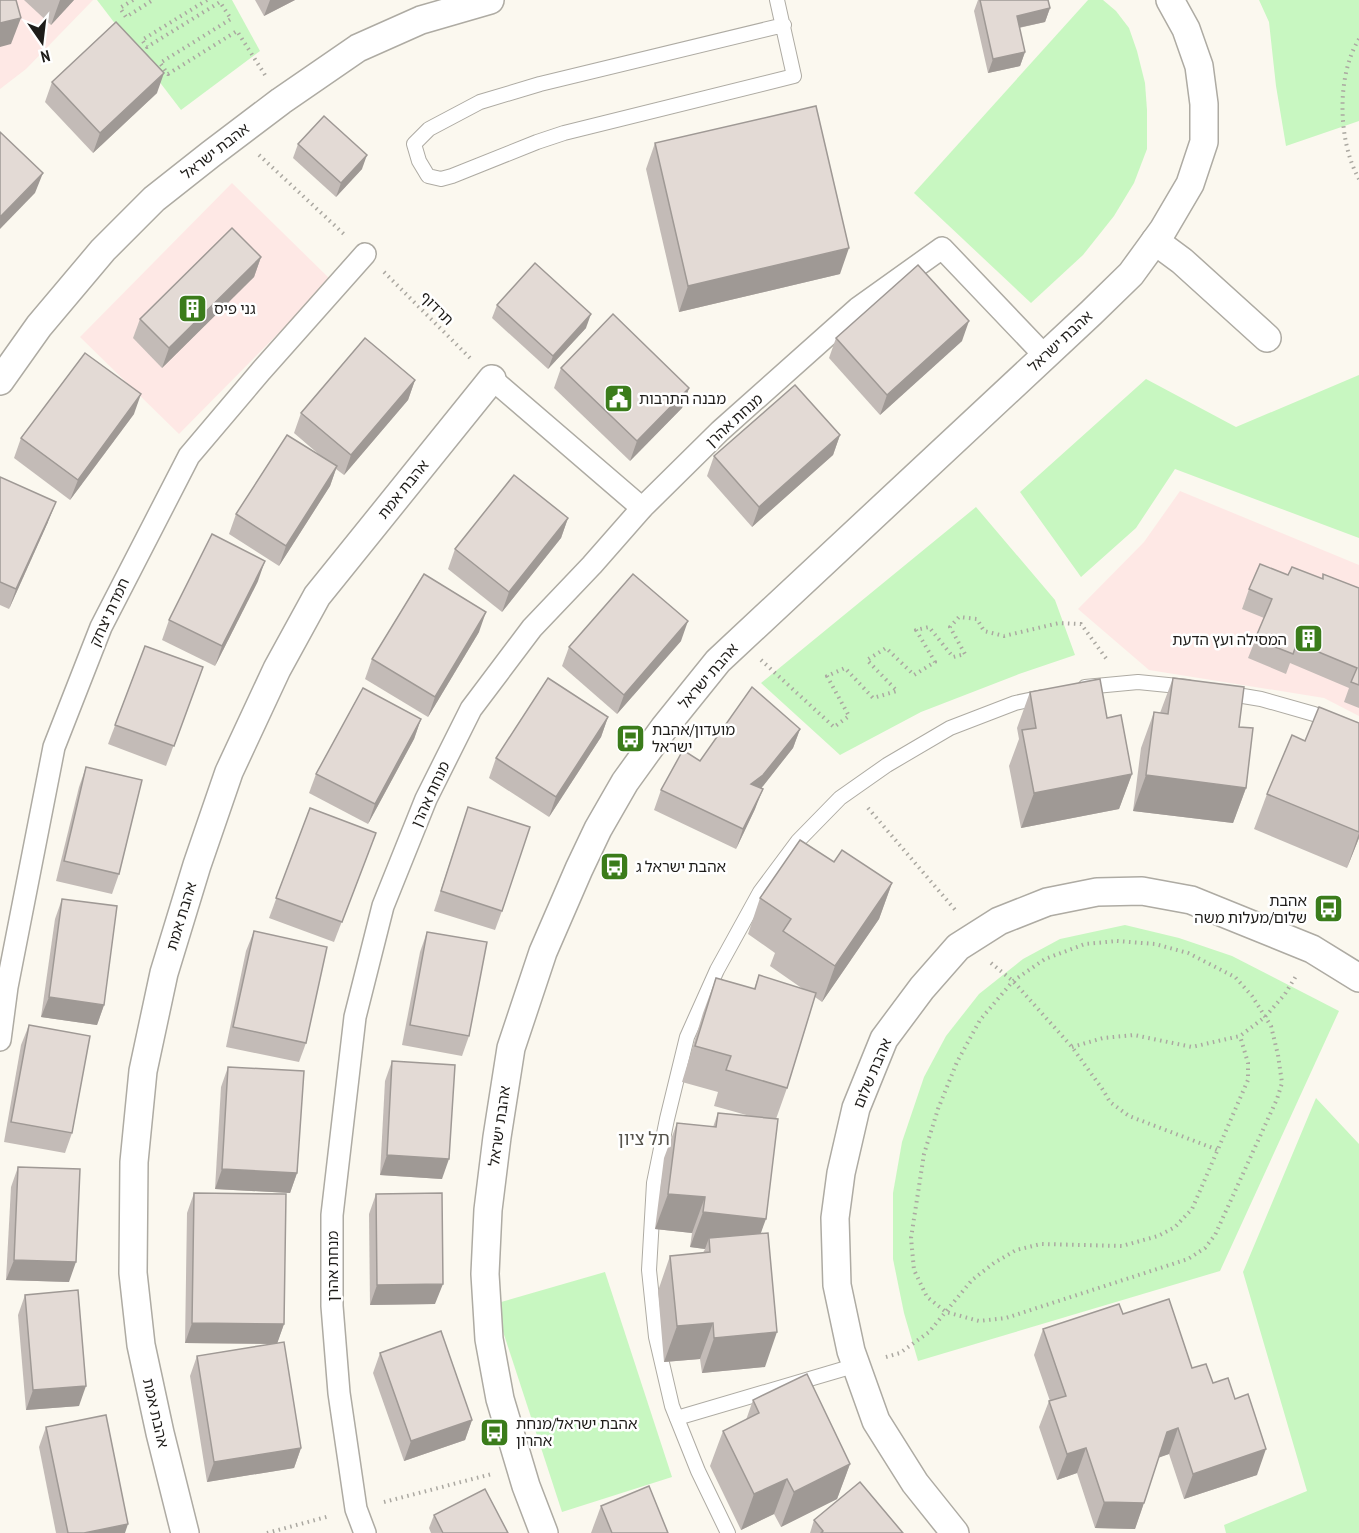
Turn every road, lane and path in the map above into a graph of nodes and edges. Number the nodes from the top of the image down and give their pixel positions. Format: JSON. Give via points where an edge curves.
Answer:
{"nodes":[{"id":1,"x":132,"y":0,"type":"edge"},
{"id":2,"x":153,"y":0,"type":"edge"},
{"id":3,"x":207,"y":0,"type":"edge"},
{"id":4,"x":490,"y":0,"type":"edge"},
{"id":5,"x":777,"y":0,"type":"edge"},
{"id":6,"x":1170,"y":0,"type":"edge"},
{"id":7,"x":784,"y":25,"type":"junction"},
{"id":8,"x":1359,"y":39,"type":"edge"},
{"id":9,"x":281,"y":101,"type":"junction"},
{"id":10,"x":237,"y":134,"type":"junction"},
{"id":11,"x":1359,"y":179,"type":"edge"},
{"id":12,"x":1155,"y":241,"type":"junction"},
{"id":13,"x":365,"y":254,"type":"junction"},
{"id":14,"x":1267,"y":338,"type":"dead end"},
{"id":15,"x":1045,"y":356,"type":"junction"},
{"id":16,"x":492,"y":379,"type":"junction"},
{"id":17,"x":0,"y":381,"type":"edge"},
{"id":18,"x":642,"y":508,"type":"junction"},
{"id":19,"x":739,"y":641,"type":"junction"},
{"id":20,"x":1124,"y":683,"type":"junction"},
{"id":21,"x":1359,"y":736,"type":"edge"},
{"id":22,"x":852,"y":790,"type":"junction"},
{"id":23,"x":972,"y":938,"type":"junction"},
{"id":24,"x":1312,"y":949,"type":"junction"},
{"id":25,"x":1352,"y":973,"type":"edge"},
{"id":26,"x":1013,"y":981,"type":"junction"},
{"id":27,"x":1359,"y":992,"type":"edge"},
{"id":28,"x":1265,"y":1017,"type":"junction"},
{"id":29,"x":1240,"y":1036,"type":"junction"},
{"id":30,"x":0,"y":1040,"type":"edge"},
{"id":31,"x":1072,"y":1047,"type":"junction"},
{"id":32,"x":1218,"y":1150,"type":"junction"},
{"id":33,"x":946,"y":1312,"type":"junction"},
{"id":34,"x":856,"y":1365,"type":"junction"},
{"id":35,"x":677,"y":1418,"type":"junction"},
{"id":36,"x":520,"y":1466,"type":"junction"},
{"id":37,"x":356,"y":1509,"type":"junction"},
{"id":38,"x":185,"y":1533,"type":"edge"},
{"id":39,"x":267,"y":1533,"type":"edge"},
{"id":40,"x":365,"y":1533,"type":"edge"},
{"id":41,"x":544,"y":1533,"type":"edge"},
{"id":42,"x":728,"y":1533,"type":"edge"},
{"id":43,"x":955,"y":1533,"type":"edge"}],
"edges":[{"from":1,"to":2,"type":"path","via":[[120,8],[126,17]]},
{"from":3,"to":9,"type":"path","via":[[142,40],[147,47],[220,2],[231,20],[160,63],[168,74],[237,31]]},
{"from":4,"to":9,"type":"street","name":"אהבת ישראל","via":[[421,20],[358,48]]},
{"from":5,"to":7,"type":"lane"},
{"from":6,"to":12,"type":"street","name":"אהבת ישראל","via":[[1186,29],[1198,66],[1204,142],[1190,184]]},
{"from":7,"to":7,"type":"lane","via":[[480,102],[429,129],[414,144],[418,161],[428,176],[441,179],[564,133],[794,76]]},
{"from":8,"to":11,"type":"path","via":[[1352,50],[1342,96],[1343,131]]},
{"from":9,"to":10,"type":"street","name":"אהבת ישראל"},
{"from":10,"to":13,"type":"path","name":"תרדוף"},
{"from":10,"to":17,"type":"street","name":"אהבת ישראל","via":[[154,200],[104,250],[39,326]]},
{"from":12,"to":14,"type":"street"},
{"from":12,"to":15,"type":"street","name":"אהבת ישראל","via":[[1131,274]]},
{"from":13,"to":16,"type":"path","name":"תרדוף"},
{"from":13,"to":30,"type":"street","name":"חמדת יצחק","via":[[189,456],[101,627],[54,747]]},
{"from":15,"to":18,"type":"street","name":"מנחת אהרן","via":[[942,248],[858,308],[720,431]]},
{"from":15,"to":19,"type":"street","name":"אהבת ישראל"},
{"from":16,"to":18,"type":"street"},
{"from":16,"to":38,"type":"street","name":"אהבת אמת","via":[[317,596],[277,669],[229,772],[164,973],[141,1083],[134,1162],[133,1273],[141,1345]]},
{"from":18,"to":37,"type":"street","name":"מנחת אהרן","via":[[532,628],[471,709],[426,800],[383,906],[355,1017],[332,1215],[332,1306],[339,1393]]},
{"from":19,"to":20,"type":"path","via":[[834,727],[849,716],[827,676],[845,668],[873,698],[897,691],[867,660],[886,648],[914,675],[935,662],[916,630],[929,627],[953,657],[964,654],[950,627],[959,617],[977,619],[984,631],[1004,636],[1059,623],[1081,624]]},
{"from":19,"to":36,"type":"street","name":"אהבת ישראל","via":[[664,728],[625,782],[598,829],[543,952],[511,1048],[496,1137],[485,1274],[490,1349]]},
{"from":20,"to":21,"type":"lane","via":[[1261,699],[1314,714]]},
{"from":20,"to":22,"type":"lane","via":[[1081,687],[1015,703],[950,728]]},
{"from":22,"to":23,"type":"path"},
{"from":22,"to":35,"type":"lane","via":[[798,841],[760,892],[717,970],[687,1037],[654,1183],[649,1270],[656,1337]]},
{"from":23,"to":24,"type":"street","name":"אהבת שלום","via":[[999,921],[1047,902],[1097,892],[1142,891],[1191,900]]},
{"from":23,"to":26,"type":"path"},
{"from":23,"to":34,"type":"street","name":"אהבת שלום","via":[[958,947],[922,988],[884,1039],[856,1108],[835,1218],[837,1285]]},
{"from":24,"to":25,"type":"street","name":"אהבת שלום"},
{"from":24,"to":28,"type":"path","via":[[1285,994]]},
{"from":25,"to":27,"type":"street"},
{"from":26,"to":28,"type":"path","via":[[1045,959],[1085,944],[1155,944],[1188,953],[1235,977]]},
{"from":26,"to":31,"type":"path"},
{"from":26,"to":33,"type":"path","via":[[980,1020],[957,1062],[924,1154],[911,1239],[914,1270],[927,1297]]},
{"from":28,"to":29,"type":"path"},
{"from":28,"to":33,"type":"path","via":[[1271,1026],[1282,1083],[1215,1235],[1205,1248],[1188,1259],[1006,1318],[979,1321]]},
{"from":29,"to":31,"type":"path","via":[[1192,1047],[1134,1035]]},
{"from":29,"to":32,"type":"path","via":[[1248,1063],[1248,1080]]},
{"from":31,"to":32,"type":"path","via":[[1110,1102],[1129,1116]]},
{"from":32,"to":33,"type":"path","via":[[1192,1209],[1175,1227],[1122,1246],[1041,1244],[1016,1250],[972,1280]]},
{"from":33,"to":34,"type":"path","via":[[929,1332],[900,1353]]},
{"from":34,"to":35,"type":"lane"},
{"from":34,"to":43,"type":"street","name":"אהבת שלום","via":[[876,1421],[915,1483]]},
{"from":35,"to":42,"type":"lane"},
{"from":36,"to":37,"type":"path"},
{"from":36,"to":41,"type":"street","name":"אהבת ישראל"},
{"from":37,"to":39,"type":"path"},
{"from":37,"to":40,"type":"street","name":"מנחת אהרן"}]}
